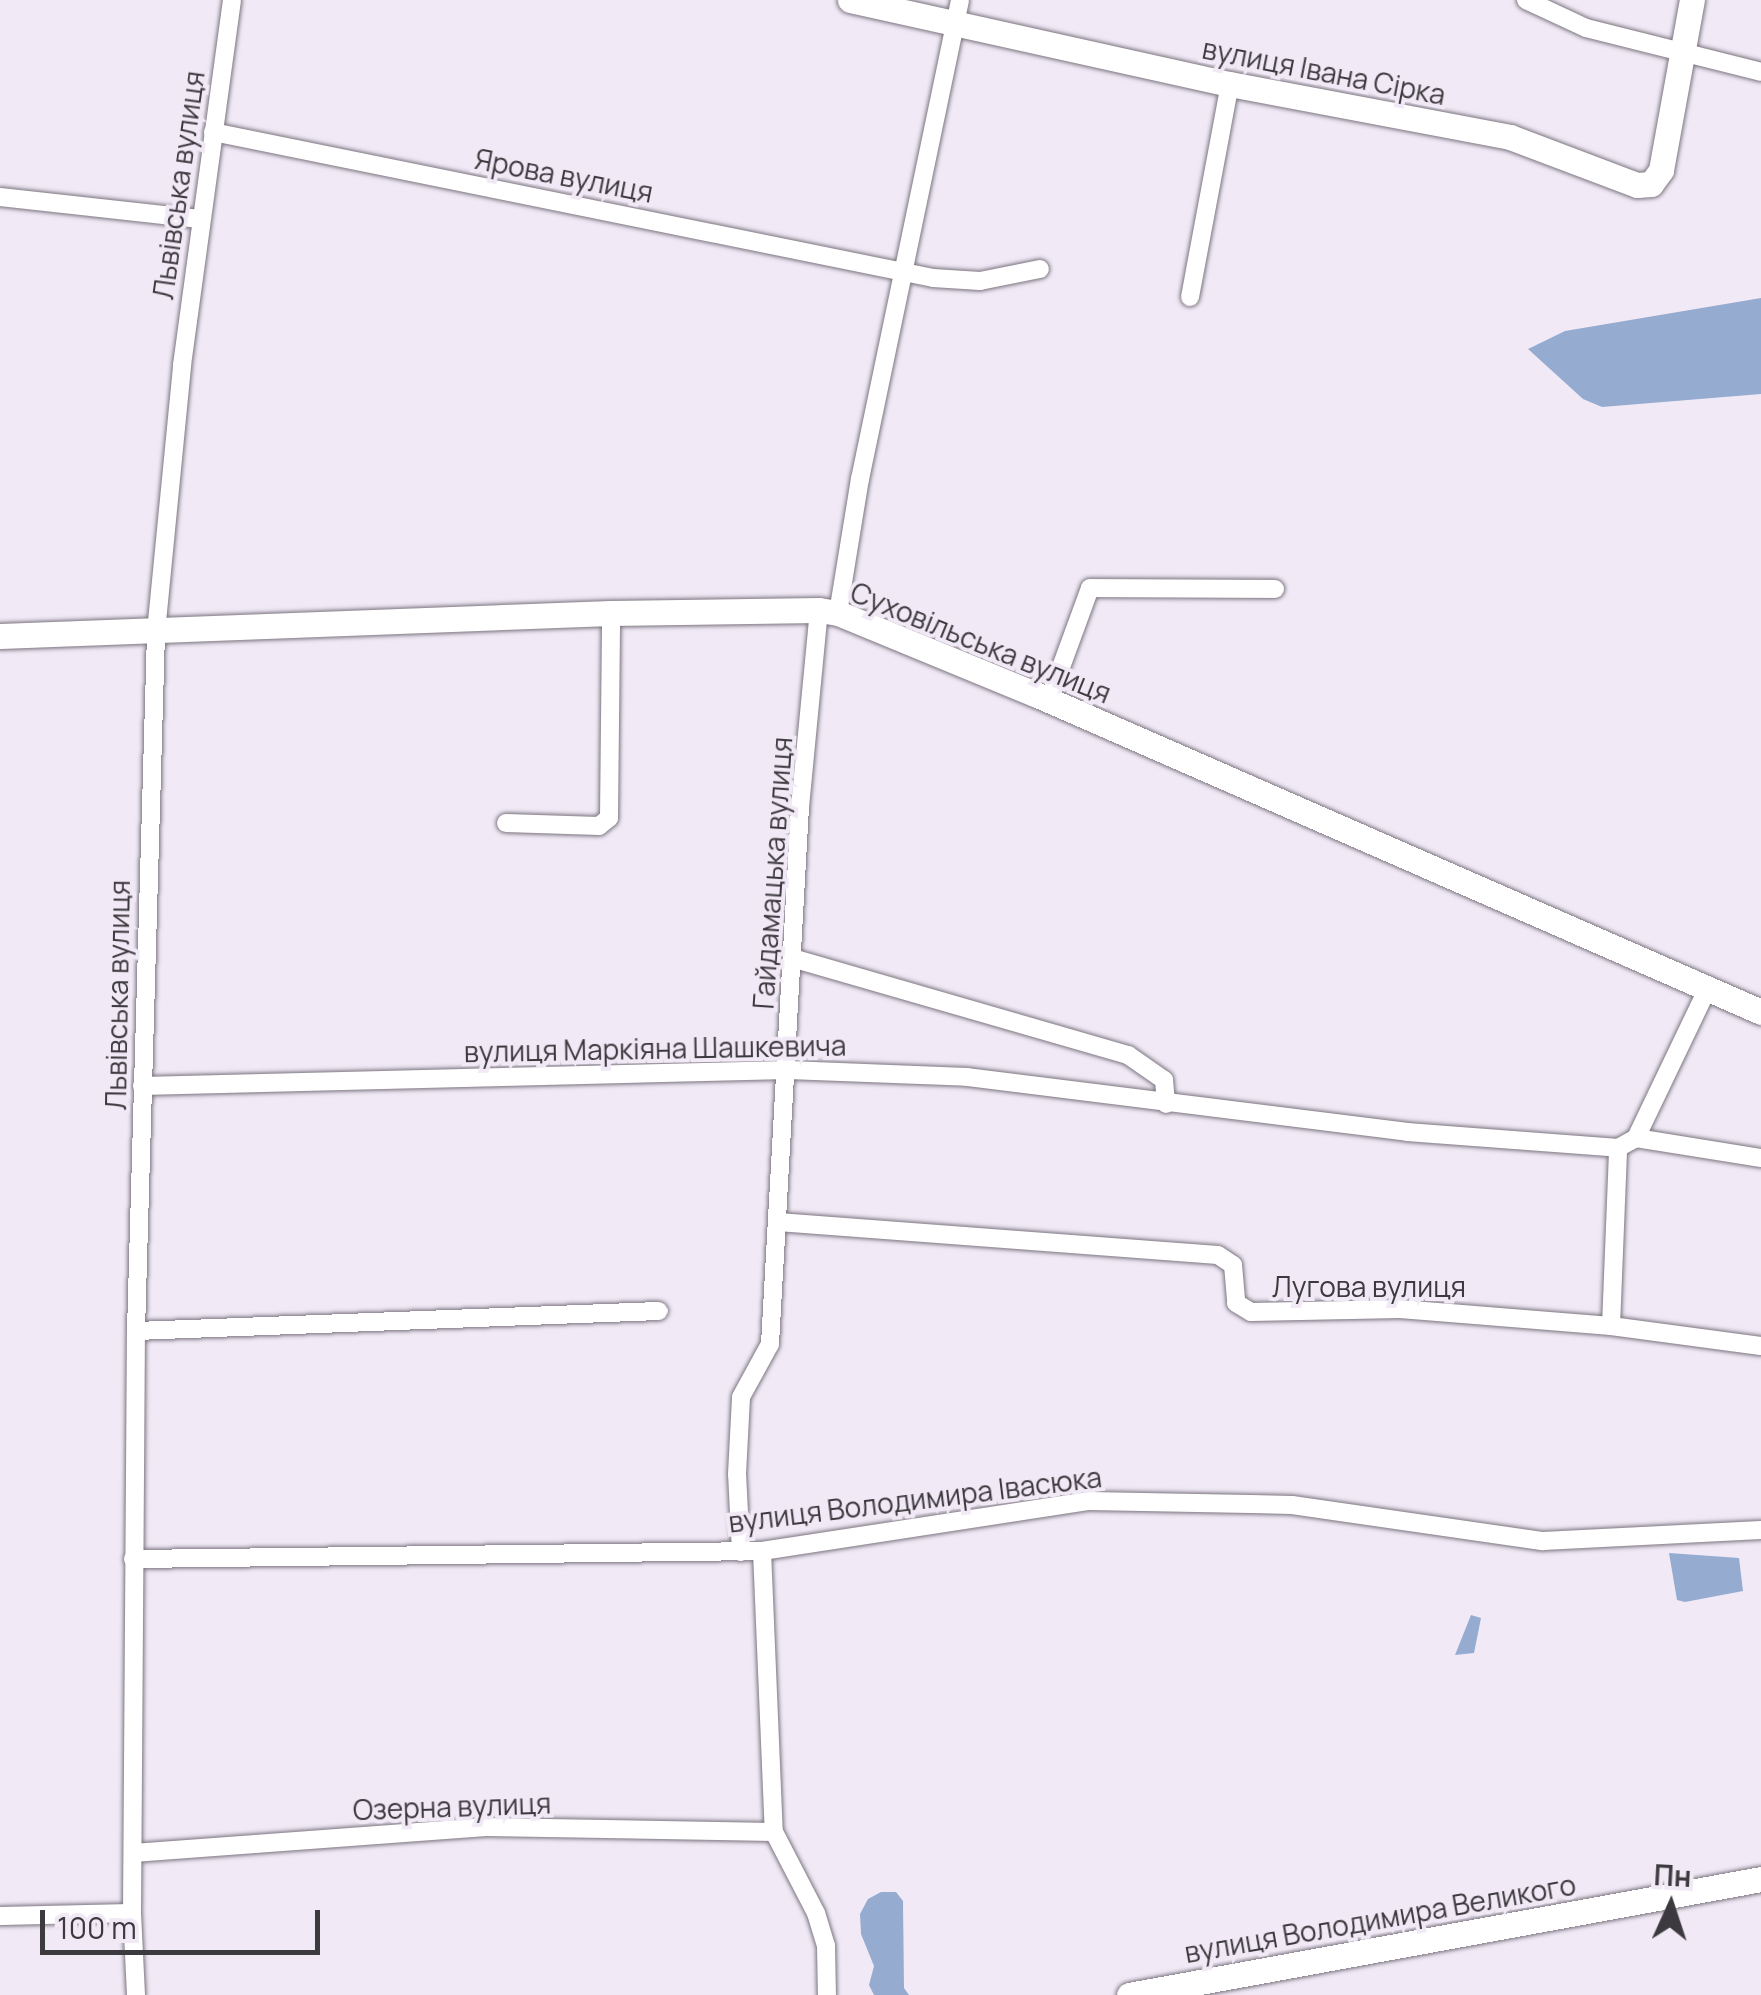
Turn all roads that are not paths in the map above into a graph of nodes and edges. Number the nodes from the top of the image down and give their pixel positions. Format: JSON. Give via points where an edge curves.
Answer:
{"nodes":[{"id":1,"x":232,"y":0,"type":"edge"},
{"id":2,"x":850,"y":0,"type":"edge"},
{"id":3,"x":1526,"y":0,"type":"edge"},
{"id":4,"x":1692,"y":0,"type":"edge"},
{"id":5,"x":958,"y":12,"type":"edge"},
{"id":6,"x":1682,"y":54,"type":"junction"},
{"id":7,"x":1761,"y":72,"type":"edge"},
{"id":8,"x":1230,"y":84,"type":"junction"},
{"id":9,"x":213,"y":132,"type":"junction"},
{"id":10,"x":0,"y":198,"type":"edge"},
{"id":11,"x":200,"y":219,"type":"junction"},
{"id":12,"x":1040,"y":269,"type":"dead end"},
{"id":13,"x":904,"y":272,"type":"junction"},
{"id":14,"x":1190,"y":297,"type":"dead end"},
{"id":15,"x":1275,"y":589,"type":"dead end"},
{"id":16,"x":828,"y":612,"type":"junction"},
{"id":17,"x":611,"y":613,"type":"junction"},
{"id":18,"x":156,"y":632,"type":"junction"},
{"id":19,"x":0,"y":636,"type":"edge"},
{"id":20,"x":1048,"y":700,"type":"junction"},
{"id":21,"x":506,"y":823,"type":"dead end"},
{"id":22,"x":792,"y":958,"type":"junction"},
{"id":23,"x":1707,"y":990,"type":"junction"},
{"id":24,"x":1761,"y":1012,"type":"edge"},
{"id":25,"x":788,"y":1070,"type":"junction"},
{"id":26,"x":142,"y":1086,"type":"junction"},
{"id":27,"x":1166,"y":1104,"type":"junction"},
{"id":28,"x":1636,"y":1138,"type":"junction"},
{"id":29,"x":1618,"y":1148,"type":"junction"},
{"id":30,"x":1761,"y":1158,"type":"edge"},
{"id":31,"x":778,"y":1222,"type":"junction"},
{"id":32,"x":659,"y":1311,"type":"dead end"},
{"id":33,"x":1611,"y":1326,"type":"junction"},
{"id":34,"x":136,"y":1332,"type":"junction"},
{"id":35,"x":1761,"y":1346,"type":"edge"},
{"id":36,"x":1761,"y":1530,"type":"edge"},
{"id":37,"x":762,"y":1551,"type":"junction"},
{"id":38,"x":742,"y":1552,"type":"junction"},
{"id":39,"x":133,"y":1559,"type":"junction"},
{"id":40,"x":774,"y":1832,"type":"junction"},
{"id":41,"x":133,"y":1852,"type":"junction"},
{"id":42,"x":1761,"y":1879,"type":"edge"},
{"id":43,"x":132,"y":1913,"type":"junction"},
{"id":44,"x":0,"y":1916,"type":"edge"},
{"id":45,"x":136,"y":1995,"type":"edge"},
{"id":46,"x":828,"y":1995,"type":"edge"},
{"id":47,"x":1129,"y":1995,"type":"edge"}],
"edges":[{"from":1,"to":9,"type":"street","name":"Львівська вулиця"},
{"from":2,"to":5,"type":"street","name":"вулиця Івана Сірка"},
{"from":3,"to":6,"type":"street","via":[[1586,28]]},
{"from":4,"to":6,"type":"street"},
{"from":5,"to":8,"type":"street","name":"вулиця Івана Сірка"},
{"from":5,"to":13,"type":"street","name":"Гайдамацька вулиця"},
{"from":6,"to":7,"type":"street"},
{"from":6,"to":8,"type":"street","name":"вулиця Івана Сірка","via":[[1661,170],[1651,184],[1510,137]]},
{"from":8,"to":14,"type":"street"},
{"from":9,"to":11,"type":"street","name":"Львівська вулиця"},
{"from":9,"to":13,"type":"street","name":"Ярова вулиця"},
{"from":10,"to":11,"type":"street"},
{"from":11,"to":18,"type":"street","name":"Львівська вулиця"},
{"from":12,"to":13,"type":"street","name":"Ярова вулиця","via":[[980,281]]},
{"from":13,"to":16,"type":"street","name":"Гайдамацька вулиця"},
{"from":15,"to":20,"type":"street","via":[[1090,588]]},
{"from":16,"to":17,"type":"street","name":"Суховільська вулиця"},
{"from":16,"to":20,"type":"street","name":"Суховільська вулиця"},
{"from":16,"to":22,"type":"street","name":"Гайдамацька вулиця"},
{"from":17,"to":18,"type":"street","name":"Суховільська вулиця"},
{"from":17,"to":21,"type":"street","via":[[610,818],[598,826]]},
{"from":18,"to":19,"type":"street","name":"Суховільська вулиця"},
{"from":18,"to":26,"type":"street","name":"Львівська вулиця"},
{"from":20,"to":23,"type":"street","name":"Суховільська вулиця"},
{"from":22,"to":25,"type":"street","name":"Гайдамацька вулиця"},
{"from":22,"to":27,"type":"street","via":[[1128,1055],[1164,1080]]},
{"from":23,"to":24,"type":"street","name":"Суховільська вулиця"},
{"from":23,"to":28,"type":"street"},
{"from":25,"to":26,"type":"street","name":"вулиця Маркіяна Шашкевича"},
{"from":25,"to":27,"type":"street","name":"вулиця Маркіяна Шашкевича","via":[[967,1078]]},
{"from":25,"to":31,"type":"street","name":"Гайдамацька вулиця"},
{"from":26,"to":34,"type":"street","name":"Львівська вулиця"},
{"from":27,"to":29,"type":"street","name":"вулиця Маркіяна Шашкевича"},
{"from":28,"to":29,"type":"street"},
{"from":28,"to":30,"type":"street"},
{"from":29,"to":33,"type":"street"},
{"from":31,"to":33,"type":"street","name":"Лугова вулиця","via":[[1218,1255],[1233,1265],[1236,1303],[1251,1312],[1400,1309]]},
{"from":31,"to":38,"type":"street","name":"Гайдамацька вулиця","via":[[770,1344],[740,1397]]},
{"from":32,"to":34,"type":"street"},
{"from":33,"to":35,"type":"street","name":"Лугова вулиця"},
{"from":34,"to":39,"type":"street","name":"Львівська вулиця"},
{"from":36,"to":37,"type":"street","name":"вулиця Володимира Івасюка","via":[[1543,1541],[1292,1505],[1089,1501]]},
{"from":37,"to":38,"type":"street","name":"вулиця Володимира Івасюка"},
{"from":37,"to":40,"type":"street"},
{"from":38,"to":39,"type":"street","name":"вулиця Володимира Івасюка"},
{"from":39,"to":41,"type":"street","name":"Львівська вулиця"},
{"from":40,"to":41,"type":"street","name":"Озерна вулиця","via":[[486,1827]]},
{"from":40,"to":46,"type":"street","via":[[821,1929]]},
{"from":41,"to":43,"type":"street","name":"Львівська вулиця"},
{"from":42,"to":47,"type":"street","name":"вулиця Володимира Великого"},
{"from":43,"to":44,"type":"street"},
{"from":43,"to":45,"type":"street","name":"Львівська вулиця"}]}
